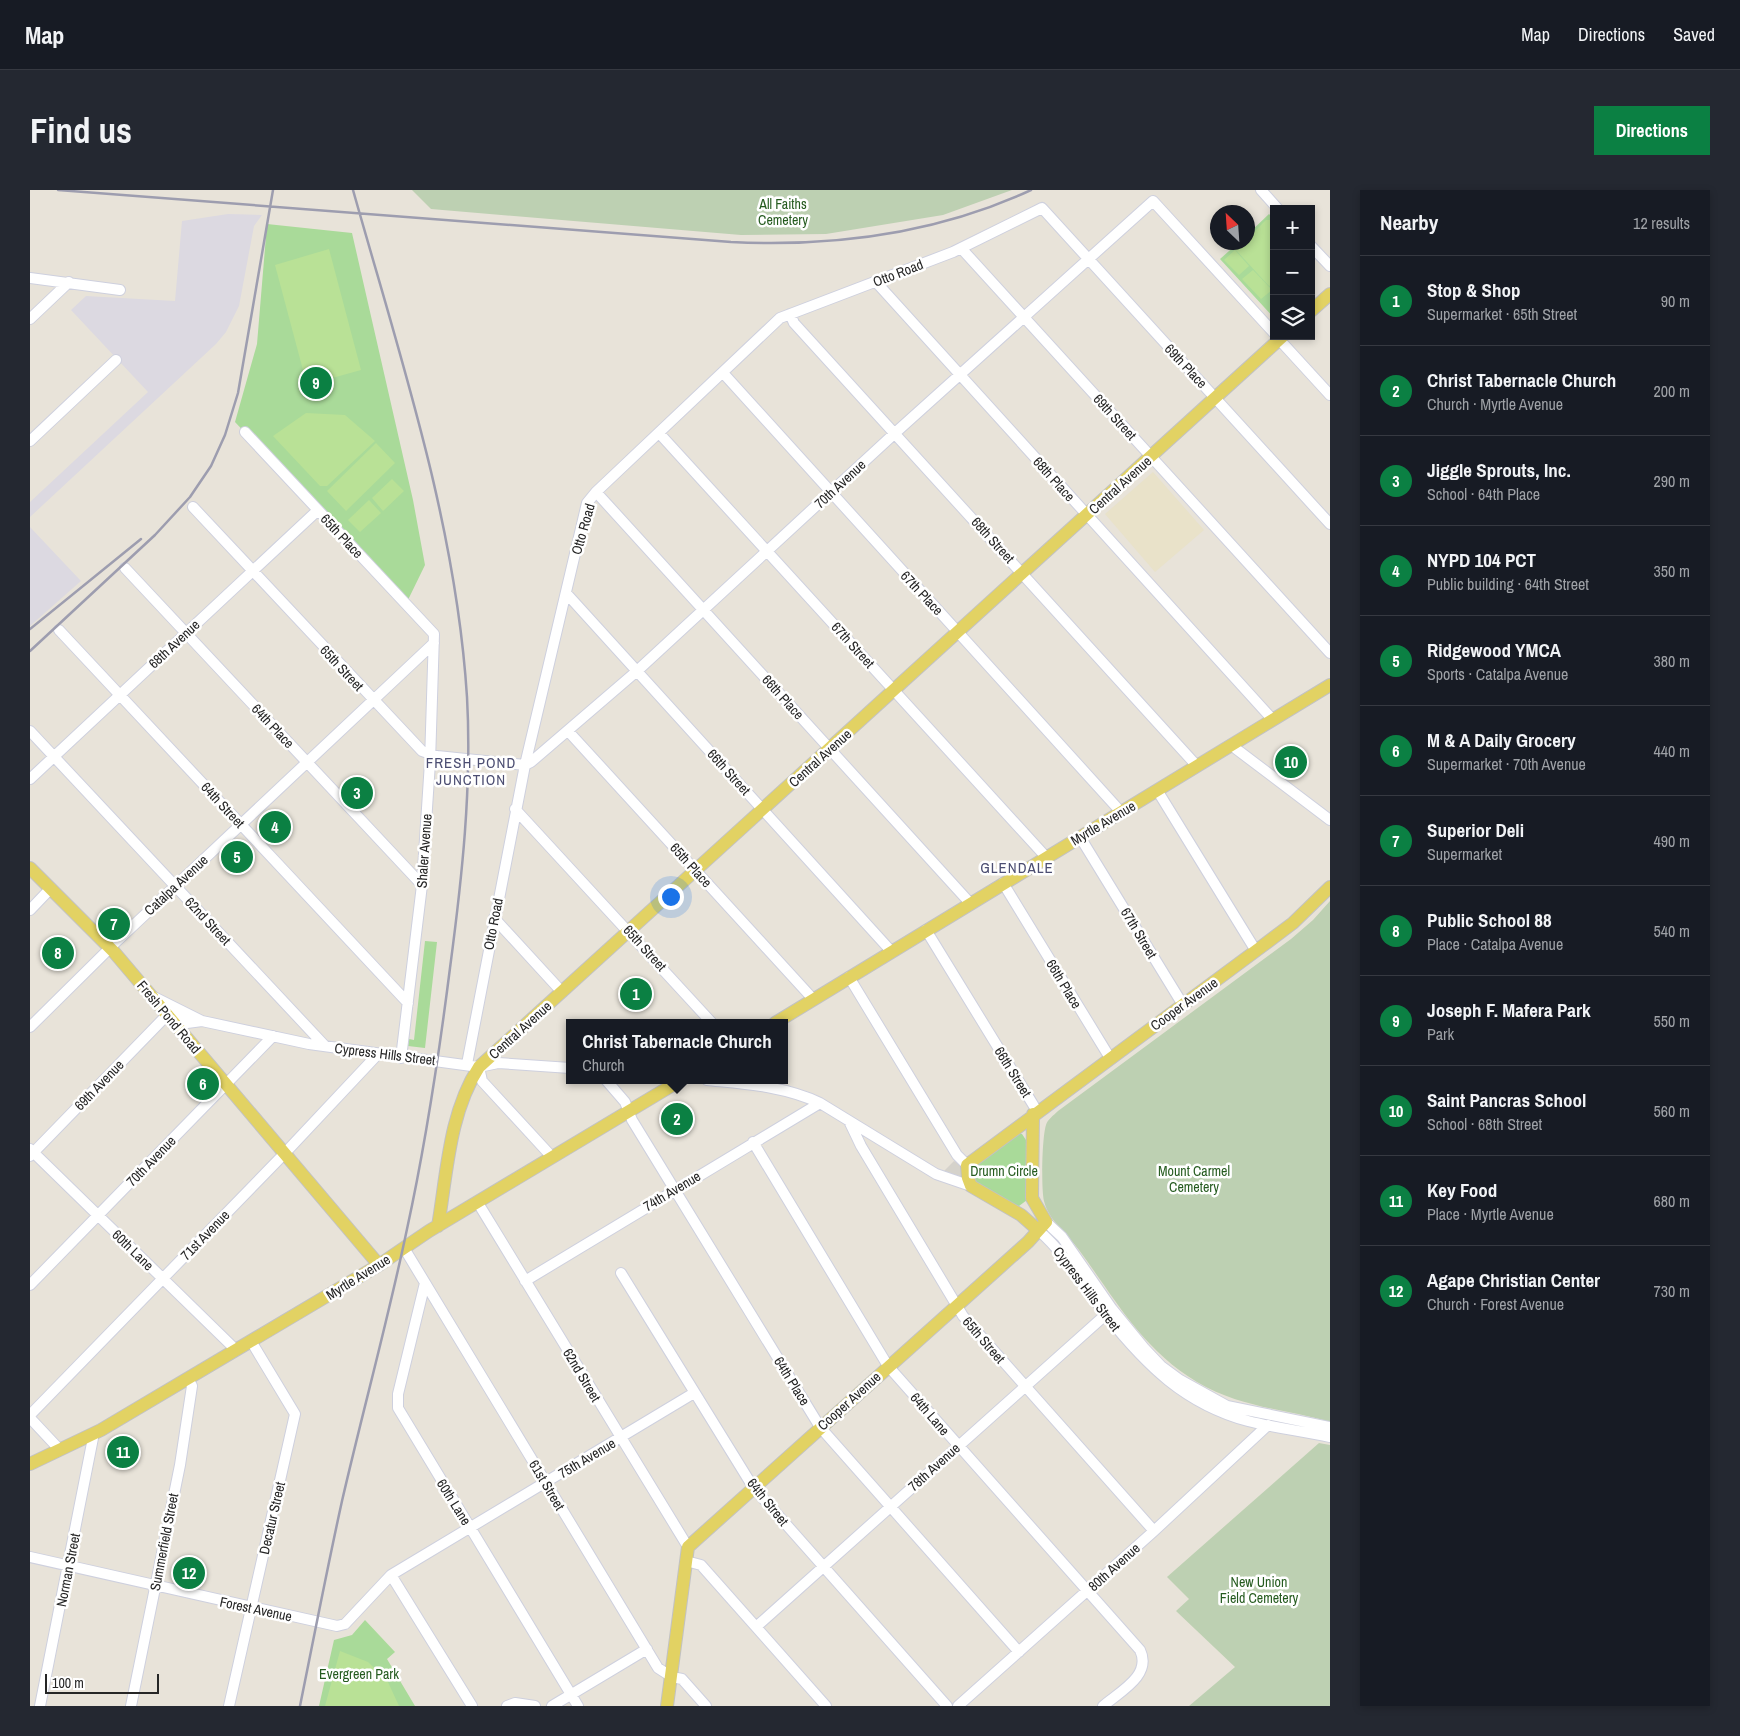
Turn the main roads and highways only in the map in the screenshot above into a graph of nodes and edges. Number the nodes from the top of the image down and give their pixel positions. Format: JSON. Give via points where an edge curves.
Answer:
{"nodes":[{"id":1,"x":1330,"y":294,"type":"edge"},
{"id":2,"x":1315,"y":307,"type":"edge"},
{"id":3,"x":1274,"y":340,"type":"edge"},
{"id":4,"x":1330,"y":685,"type":"edge"},
{"id":5,"x":30,"y":868,"type":"edge"},
{"id":6,"x":1330,"y":887,"type":"edge"},
{"id":7,"x":780,"y":1019,"type":"edge"},
{"id":8,"x":674,"y":1084,"type":"edge"},
{"id":9,"x":1035,"y":1112,"type":"junction"},
{"id":10,"x":971,"y":1186,"type":"joint"},
{"id":11,"x":1032,"y":1198,"type":"junction"},
{"id":12,"x":1014,"y":1211,"type":"junction"},
{"id":13,"x":438,"y":1226,"type":"junction"},
{"id":14,"x":1042,"y":1226,"type":"junction"},
{"id":15,"x":379,"y":1265,"type":"junction"},
{"id":16,"x":30,"y":1464,"type":"edge"},
{"id":17,"x":667,"y":1706,"type":"edge"}],
"edges":[{"from":1,"to":2,"type":"main road"},
{"from":3,"to":13,"type":"main road","name":"Central Avenue","via":[[1152,456],[630,932],[473,1065],[458,1108]]},
{"from":4,"to":7,"type":"main road","name":"Myrtle Avenue"},
{"from":5,"to":15,"type":"main road","name":"Fresh Pond Road","via":[[110,948]]},
{"from":6,"to":9,"type":"main road","name":"Cooper Avenue","via":[[1293,923]]},
{"from":8,"to":13,"type":"main road","name":"Myrtle Avenue"},
{"from":9,"to":10,"type":"main road","name":"Cooper Avenue","via":[[967,1165]]},
{"from":9,"to":11,"type":"main road"},
{"from":10,"to":12,"type":"main road","name":"Cypress Hills Street"},
{"from":11,"to":12,"type":"main road","via":[[1026,1206]]},
{"from":11,"to":14,"type":"main road"},
{"from":12,"to":14,"type":"main road","name":"Cypress Hills Street"},
{"from":13,"to":15,"type":"main road","name":"Myrtle Avenue"},
{"from":14,"to":17,"type":"main road","name":"Cooper Avenue","via":[[688,1547]]},
{"from":15,"to":16,"type":"main road","name":"Myrtle Avenue","via":[[94,1434]]}]}
